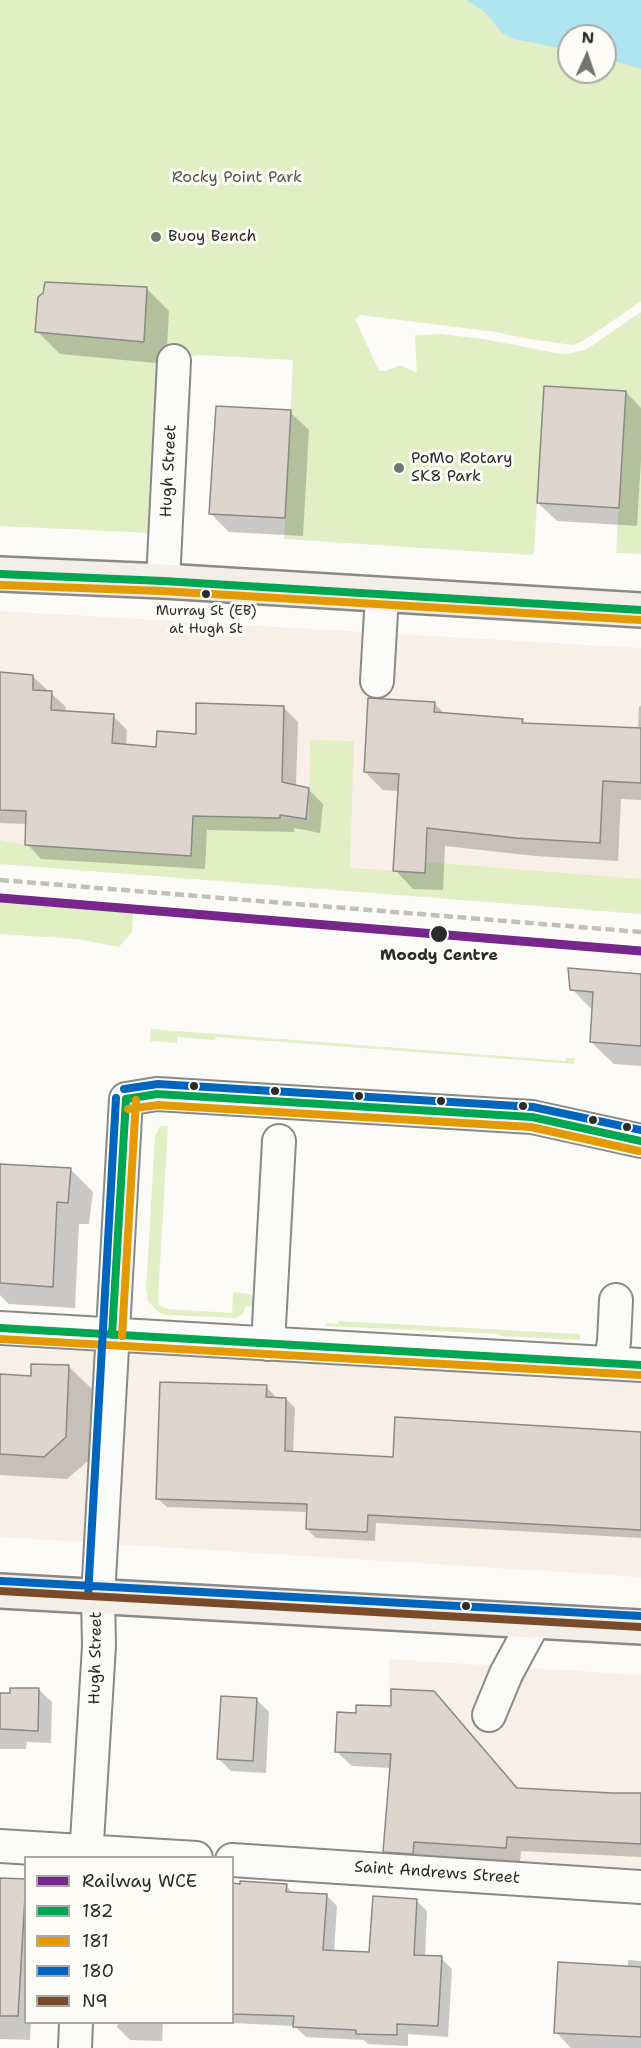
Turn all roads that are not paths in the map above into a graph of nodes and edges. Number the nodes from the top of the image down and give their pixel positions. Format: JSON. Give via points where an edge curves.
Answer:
{"nodes":[{"id":1,"x":174,"y":361,"type":"dead end"},
{"id":2,"x":0,"y":574,"type":"edge"},
{"id":3,"x":163,"y":581,"type":"junction"},
{"id":4,"x":382,"y":595,"type":"junction"},
{"id":5,"x":641,"y":610,"type":"edge"},
{"id":6,"x":377,"y":681,"type":"dead end"},
{"id":7,"x":641,"y":1141,"type":"edge"},
{"id":8,"x":279,"y":1142,"type":"dead end"},
{"id":9,"x":616,"y":1300,"type":"dead end"},
{"id":10,"x":0,"y":1328,"type":"edge"},
{"id":11,"x":112,"y":1335,"type":"junction"},
{"id":12,"x":268,"y":1344,"type":"junction"},
{"id":13,"x":610,"y":1363,"type":"junction"},
{"id":14,"x":641,"y":1365,"type":"edge"},
{"id":15,"x":0,"y":1591,"type":"edge"},
{"id":16,"x":98,"y":1597,"type":"junction"},
{"id":17,"x":534,"y":1622,"type":"junction"},
{"id":18,"x":641,"y":1627,"type":"edge"},
{"id":19,"x":489,"y":1715,"type":"dead end"},
{"id":20,"x":0,"y":1846,"type":"edge"},
{"id":21,"x":86,"y":1854,"type":"edge"},
{"id":22,"x":159,"y":1856,"type":"edge"},
{"id":23,"x":234,"y":1860,"type":"edge"},
{"id":24,"x":641,"y":1887,"type":"edge"},
{"id":25,"x":76,"y":2024,"type":"edge"},
{"id":26,"x":75,"y":2048,"type":"edge"}],
"edges":[{"from":1,"to":3,"type":"street","name":"Hugh Street"},
{"from":2,"to":3,"type":"main road"},
{"from":3,"to":4,"type":"main road"},
{"from":4,"to":5,"type":"main road"},
{"from":4,"to":6,"type":"street"},
{"from":7,"to":11,"type":"street","name":"Hugh Street","via":[[532,1117],[158,1094],[126,1099]]},
{"from":8,"to":12,"type":"street"},
{"from":9,"to":13,"type":"street"},
{"from":10,"to":11,"type":"street"},
{"from":11,"to":12,"type":"street"},
{"from":11,"to":16,"type":"street","name":"Hugh Street"},
{"from":12,"to":13,"type":"street"},
{"from":13,"to":14,"type":"street"},
{"from":15,"to":16,"type":"main road"},
{"from":16,"to":17,"type":"main road"},
{"from":16,"to":21,"type":"street","name":"Hugh Street","via":[[99,1646]]},
{"from":17,"to":18,"type":"main road"},
{"from":17,"to":19,"type":"street"},
{"from":20,"to":21,"type":"street"},
{"from":21,"to":22,"type":"street"},
{"from":23,"to":24,"type":"street","name":"Saint Andrews Street"},
{"from":25,"to":26,"type":"street"}]}
